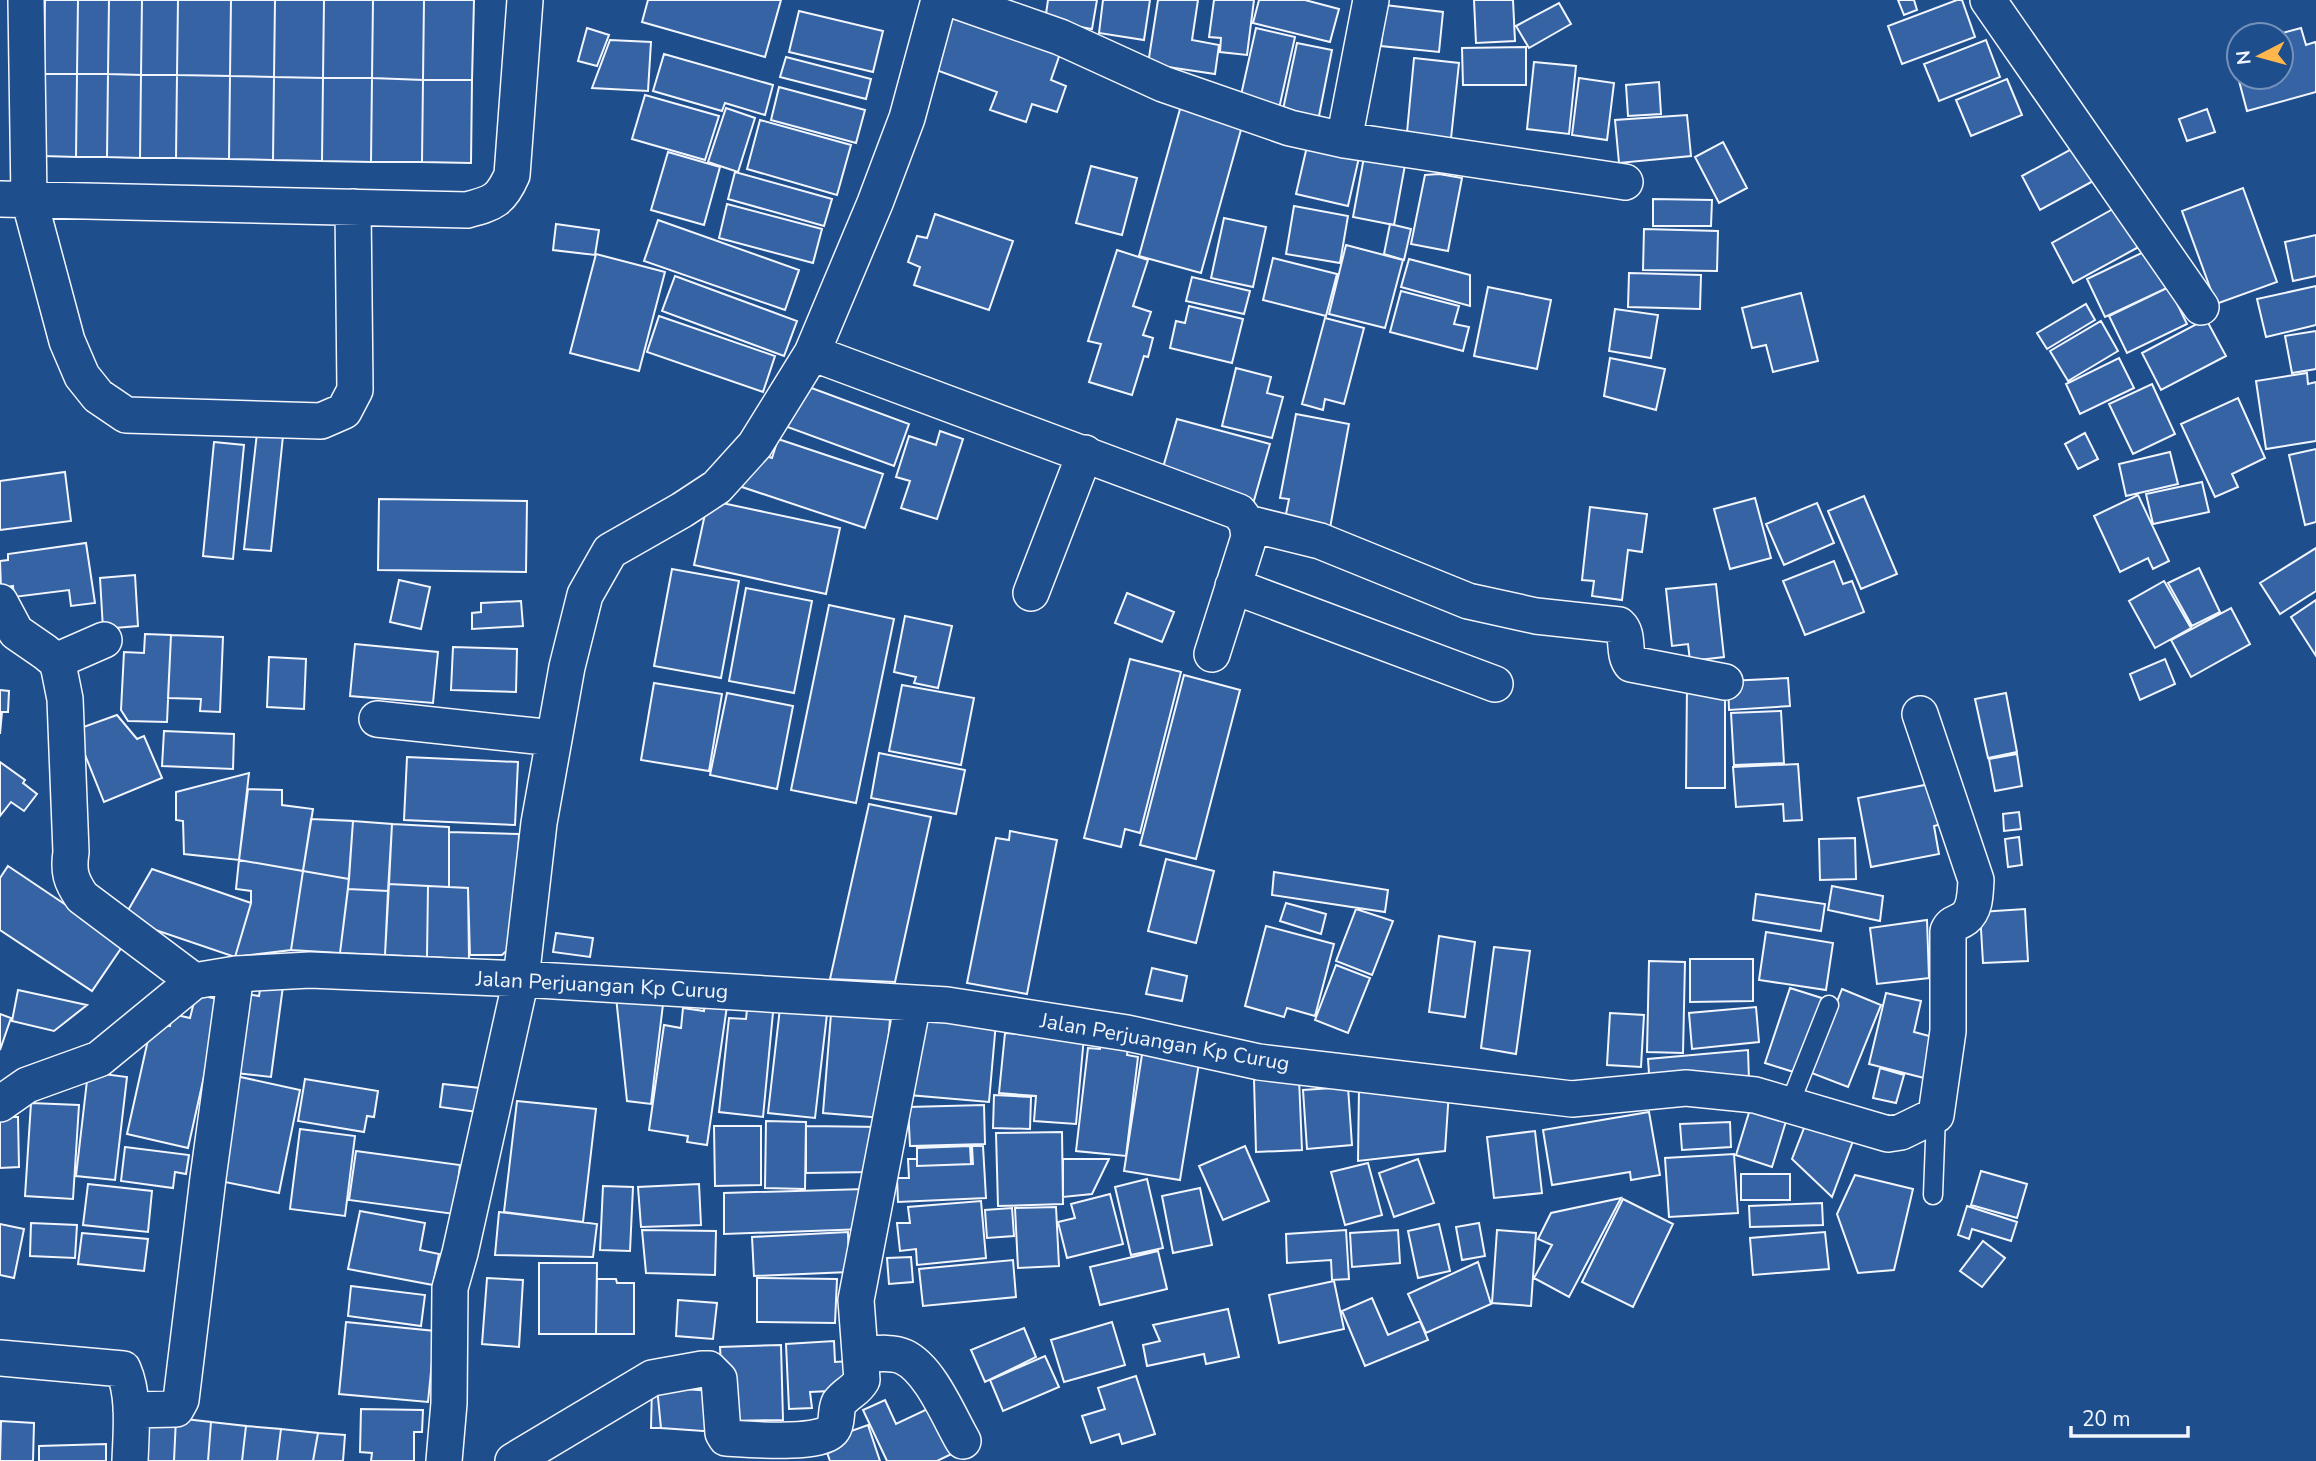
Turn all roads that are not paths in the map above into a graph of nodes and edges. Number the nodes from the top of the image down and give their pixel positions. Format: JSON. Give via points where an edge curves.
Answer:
{"nodes":[{"id":1,"x":26,"y":0,"type":"edge"},
{"id":2,"x":526,"y":0,"type":"edge"},
{"id":3,"x":939,"y":0,"type":"edge"},
{"id":4,"x":954,"y":0,"type":"edge"},
{"id":5,"x":1371,"y":0,"type":"edge"},
{"id":6,"x":1988,"y":0,"type":"edge"},
{"id":7,"x":1345,"y":140,"type":"junction"},
{"id":8,"x":1625,"y":182,"type":"dead end"},
{"id":9,"x":15,"y":199,"type":"edge"},
{"id":10,"x":353,"y":207,"type":"junction"},
{"id":11,"x":2201,"y":307,"type":"dead end"},
{"id":12,"x":812,"y":353,"type":"junction"},
{"id":13,"x":1085,"y":453,"type":"junction"},
{"id":14,"x":1248,"y":523,"type":"junction"},
{"id":15,"x":1233,"y":586,"type":"junction"},
{"id":16,"x":1031,"y":593,"type":"dead end"},
{"id":17,"x":0,"y":602,"type":"edge"},
{"id":18,"x":104,"y":640,"type":"dead end"},
{"id":19,"x":1212,"y":654,"type":"dead end"},
{"id":20,"x":55,"y":661,"type":"junction"},
{"id":21,"x":1725,"y":682,"type":"dead end"},
{"id":22,"x":1494,"y":684,"type":"dead end"},
{"id":23,"x":1920,"y":714,"type":"dead end"},
{"id":24,"x":377,"y":719,"type":"dead end"},
{"id":25,"x":554,"y":738,"type":"junction"},
{"id":26,"x":236,"y":974,"type":"junction"},
{"id":27,"x":521,"y":979,"type":"junction"},
{"id":28,"x":194,"y":981,"type":"junction"},
{"id":29,"x":913,"y":1003,"type":"junction"},
{"id":30,"x":1829,"y":1005,"type":"dead end"},
{"id":31,"x":0,"y":1104,"type":"edge"},
{"id":32,"x":1789,"y":1106,"type":"junction"},
{"id":33,"x":1936,"y":1115,"type":"junction"},
{"id":34,"x":1933,"y":1195,"type":"dead end"},
{"id":35,"x":861,"y":1355,"type":"junction"},
{"id":36,"x":0,"y":1358,"type":"edge"},
{"id":37,"x":131,"y":1410,"type":"junction"},
{"id":38,"x":963,"y":1441,"type":"dead end"},
{"id":39,"x":130,"y":1461,"type":"edge"},
{"id":40,"x":443,"y":1461,"type":"edge"},
{"id":41,"x":513,"y":1461,"type":"edge"}],
"edges":[{"from":1,"to":9,"type":"street"},
{"from":2,"to":10,"type":"street","via":[[513,175],[503,195],[467,210]]},
{"from":3,"to":12,"type":"street","via":[[907,118]]},
{"from":4,"to":7,"type":"street","via":[[1060,37],[1163,84],[1290,128]]},
{"from":5,"to":7,"type":"street"},
{"from":6,"to":11,"type":"street"},
{"from":7,"to":8,"type":"street"},
{"from":9,"to":10,"type":"street"},
{"from":9,"to":10,"type":"street","via":[[67,341],[82,376],[98,396],[126,415],[321,421],[344,411],[355,390]]},
{"from":12,"to":13,"type":"street"},
{"from":12,"to":25,"type":"street","via":[[755,445],[717,487],[610,551],[585,595]]},
{"from":13,"to":14,"type":"street","via":[[1239,512]]},
{"from":13,"to":16,"type":"street"},
{"from":14,"to":15,"type":"street","via":[[1249,537]]},
{"from":14,"to":21,"type":"street","via":[[1320,541],[1468,601],[1536,616],[1619,625],[1631,664]]},
{"from":15,"to":19,"type":"street"},
{"from":15,"to":22,"type":"street"},
{"from":17,"to":20,"type":"street","via":[[16,632]]},
{"from":18,"to":20,"type":"street"},
{"from":20,"to":28,"type":"street","via":[[65,699],[68,869],[72,882],[82,897]]},
{"from":23,"to":33,"type":"street","via":[[1976,880],[1974,905],[1965,918],[1951,923],[1948,931],[1948,1031]]},
{"from":24,"to":25,"type":"street"},
{"from":25,"to":27,"type":"street"},
{"from":26,"to":27,"type":"street","name":"Jalan Perjuangan Kp Curug","via":[[310,970]]},
{"from":26,"to":28,"type":"street","name":"Jalan Perjuangan Kp Curug"},
{"from":26,"to":37,"type":"street","via":[[181,1400],[176,1409]]},
{"from":27,"to":29,"type":"street","name":"Jalan Perjuangan Kp Curug"},
{"from":27,"to":40,"type":"street","via":[[450,1288]]},
{"from":28,"to":31,"type":"street","name":"Jalan Perjuangan Kp Curug","via":[[99,1059],[27,1085]]},
{"from":29,"to":32,"type":"street","name":"Jalan Perjuangan Kp Curug","via":[[1103,1029],[1259,1062],[1572,1099],[1686,1088],[1755,1095]]},
{"from":29,"to":35,"type":"street","via":[[856,1300]]},
{"from":30,"to":32,"type":"lane"},
{"from":32,"to":33,"type":"street","name":"Jalan Perjuangan Kp Curug","via":[[1888,1134]]},
{"from":33,"to":34,"type":"lane"},
{"from":35,"to":38,"type":"street","via":[[903,1356],[920,1367]]},
{"from":35,"to":41,"type":"street","via":[[862,1380],[837,1406],[834,1429],[811,1440],[726,1438],[719,1379],[709,1369],[702,1369],[652,1378]]},
{"from":36,"to":37,"type":"street","via":[[123,1369]]},
{"from":37,"to":39,"type":"street"}]}
